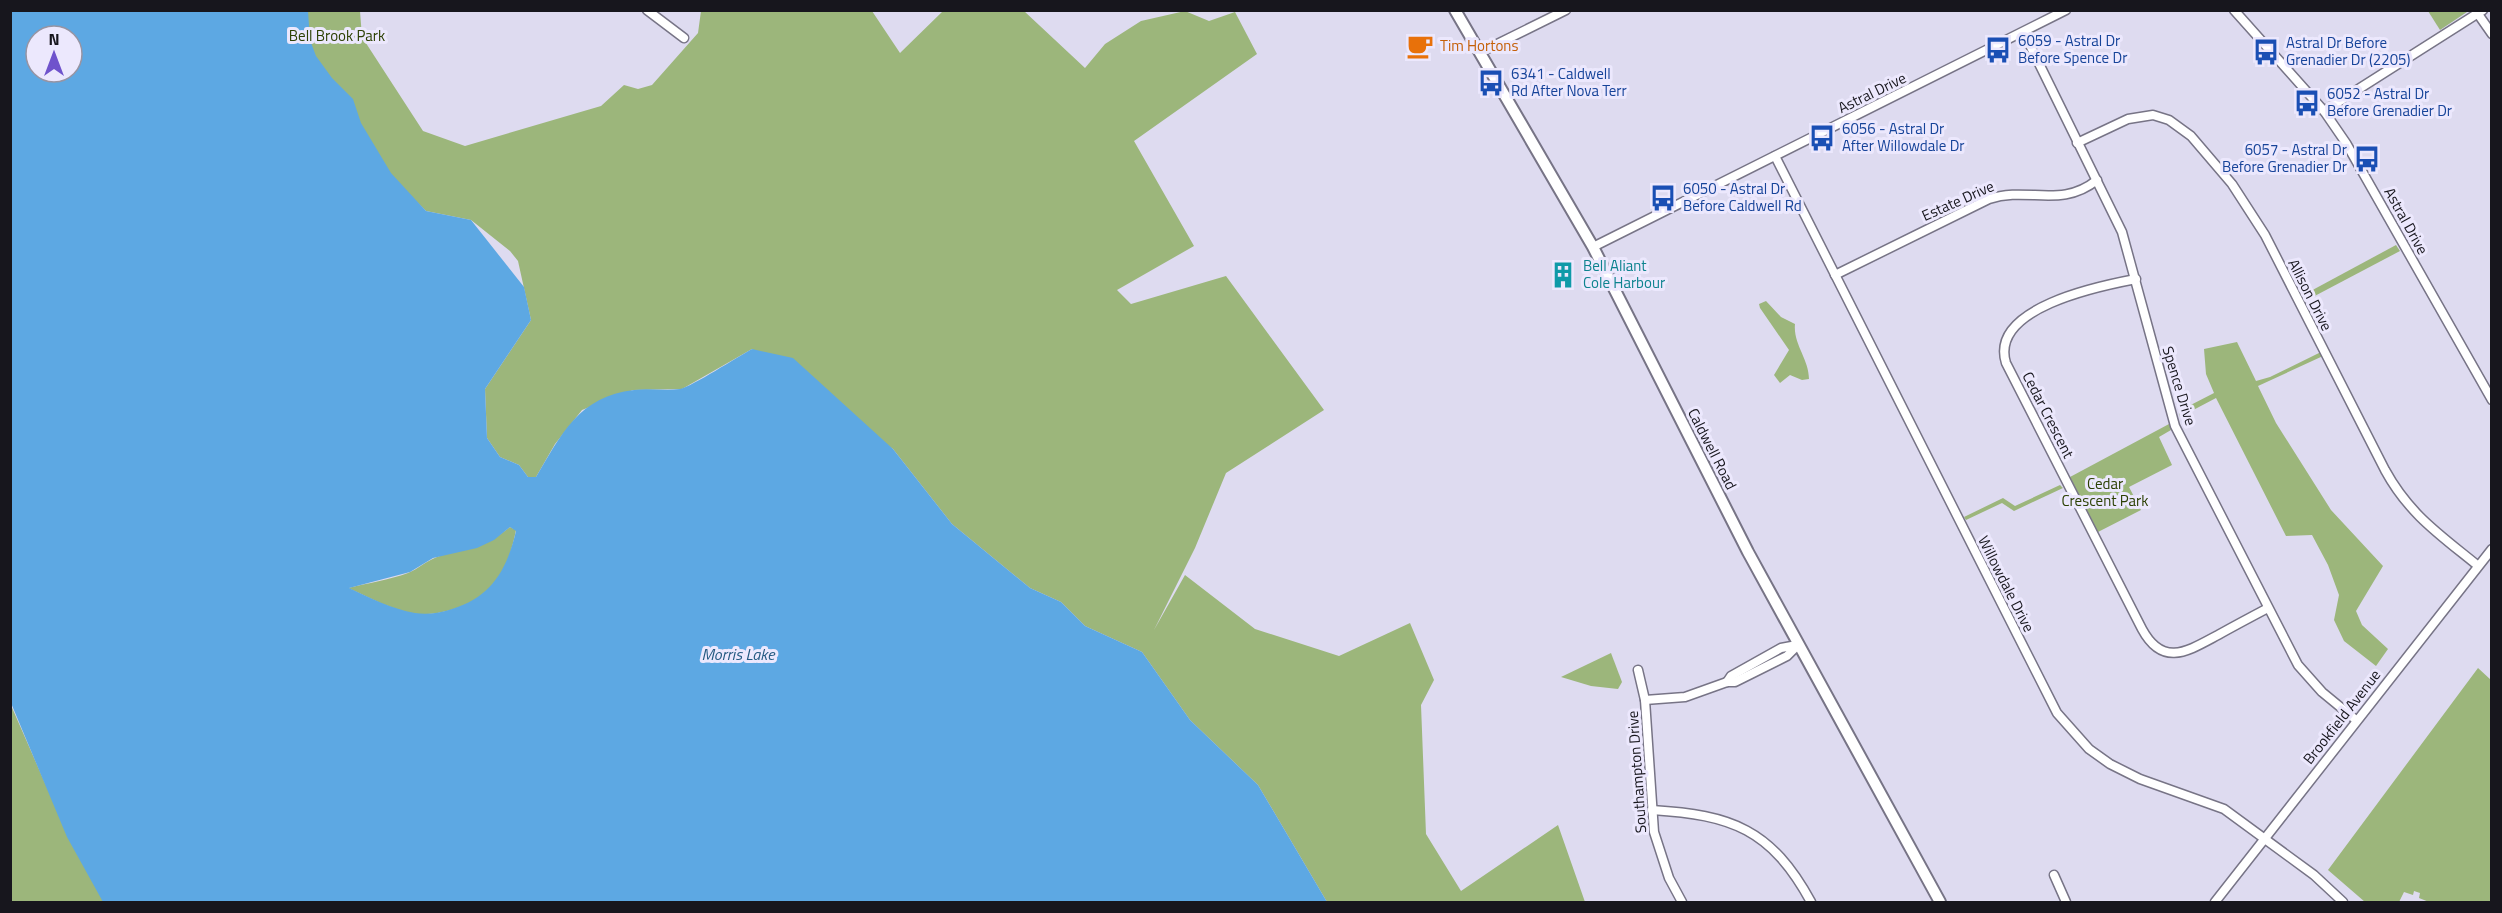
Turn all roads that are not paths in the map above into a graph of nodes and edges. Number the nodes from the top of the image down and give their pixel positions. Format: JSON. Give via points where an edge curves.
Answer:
{"nodes":[{"id":1,"x":647,"y":10,"type":"edge"},
{"id":2,"x":1455,"y":10,"type":"edge"},
{"id":3,"x":1566,"y":10,"type":"edge"},
{"id":4,"x":2066,"y":10,"type":"edge"},
{"id":5,"x":2234,"y":10,"type":"edge"},
{"id":6,"x":2480,"y":12,"type":"edge"},
{"id":7,"x":2024,"y":33,"type":"junction"},
{"id":8,"x":2492,"y":34,"type":"edge"},
{"id":9,"x":684,"y":38,"type":"dead end"},
{"id":10,"x":1481,"y":52,"type":"junction"},
{"id":11,"x":2324,"y":111,"type":"junction"},
{"id":12,"x":2077,"y":143,"type":"junction"},
{"id":13,"x":1775,"y":156,"type":"junction"},
{"id":14,"x":2097,"y":180,"type":"junction"},
{"id":15,"x":1593,"y":247,"type":"junction"},
{"id":16,"x":1835,"y":275,"type":"junction"},
{"id":17,"x":2136,"y":279,"type":"junction"},
{"id":18,"x":2492,"y":400,"type":"edge"},
{"id":19,"x":2492,"y":549,"type":"edge"},
{"id":20,"x":2476,"y":565,"type":"junction"},
{"id":21,"x":2268,"y":608,"type":"junction"},
{"id":22,"x":1798,"y":645,"type":"junction"},
{"id":23,"x":1638,"y":670,"type":"dead end"},
{"id":24,"x":1645,"y":700,"type":"junction"},
{"id":25,"x":2356,"y":720,"type":"junction"},
{"id":26,"x":1652,"y":810,"type":"junction"},
{"id":27,"x":2263,"y":840,"type":"junction"},
{"id":28,"x":2054,"y":875,"type":"dead end"},
{"id":29,"x":1682,"y":903,"type":"edge"},
{"id":30,"x":1811,"y":903,"type":"edge"},
{"id":31,"x":1940,"y":903,"type":"edge"},
{"id":32,"x":2066,"y":903,"type":"edge"},
{"id":33,"x":2215,"y":903,"type":"edge"},
{"id":34,"x":2343,"y":903,"type":"edge"}],
"edges":[{"from":1,"to":9,"type":"street"},
{"from":2,"to":10,"type":"street","name":"Caldwell Road"},
{"from":3,"to":10,"type":"street"},
{"from":4,"to":7,"type":"street","name":"Astral Drive"},
{"from":5,"to":11,"type":"street","name":"Astral Drive"},
{"from":6,"to":8,"type":"street"},
{"from":6,"to":11,"type":"street"},
{"from":7,"to":12,"type":"street","name":"Spence Drive"},
{"from":7,"to":13,"type":"street","name":"Astral Drive"},
{"from":10,"to":15,"type":"street","name":"Caldwell Road"},
{"from":11,"to":18,"type":"street","name":"Astral Drive","via":[[2363,171]]},
{"from":12,"to":14,"type":"street","name":"Spence Drive"},
{"from":12,"to":20,"type":"street","name":"Allison Drive","via":[[2128,119],[2153,116],[2169,120],[2191,136],[2232,184],[2265,235],[2402,500]]},
{"from":13,"to":15,"type":"street","name":"Astral Drive"},
{"from":13,"to":16,"type":"street","name":"Willowdale Drive"},
{"from":14,"to":16,"type":"street","name":"Estate Drive","via":[[2066,196],[2011,195],[1989,199]]},
{"from":14,"to":17,"type":"street","name":"Spence Drive","via":[[2122,232]]},
{"from":15,"to":22,"type":"street","name":"Caldwell Road"},
{"from":16,"to":27,"type":"street","name":"Willowdale Drive","via":[[2057,713],[2089,749],[2110,764],[2224,809]]},
{"from":17,"to":21,"type":"street","name":"Spence Drive","via":[[2175,426]]},
{"from":17,"to":21,"type":"street","name":"Cedar Crescent","via":[[2103,285],[2037,310],[2014,325],[2007,335],[2006,363],[2142,629],[2154,645],[2172,654],[2186,652]]},
{"from":19,"to":20,"type":"street","name":"Brookfield Avenue"},
{"from":20,"to":25,"type":"street","name":"Brookfield Avenue"},
{"from":21,"to":25,"type":"street","name":"Spence Drive","via":[[2305,675]]},
{"from":22,"to":24,"type":"street","via":[[1781,648],[1727,682],[1684,697]]},
{"from":22,"to":31,"type":"street","name":"Caldwell Road"},
{"from":23,"to":24,"type":"street","name":"Southampton Drive"},
{"from":24,"to":26,"type":"street","name":"Southampton Drive"},
{"from":25,"to":27,"type":"street","name":"Brookfield Avenue"},
{"from":26,"to":29,"type":"street","name":"Southampton Drive","via":[[1661,857]]},
{"from":26,"to":30,"type":"street","via":[[1700,814],[1748,830],[1783,857]]},
{"from":27,"to":33,"type":"street","name":"Brookfield Avenue"},
{"from":27,"to":34,"type":"street","name":"Willowdale Drive","via":[[2314,875]]},
{"from":28,"to":32,"type":"street"}]}
